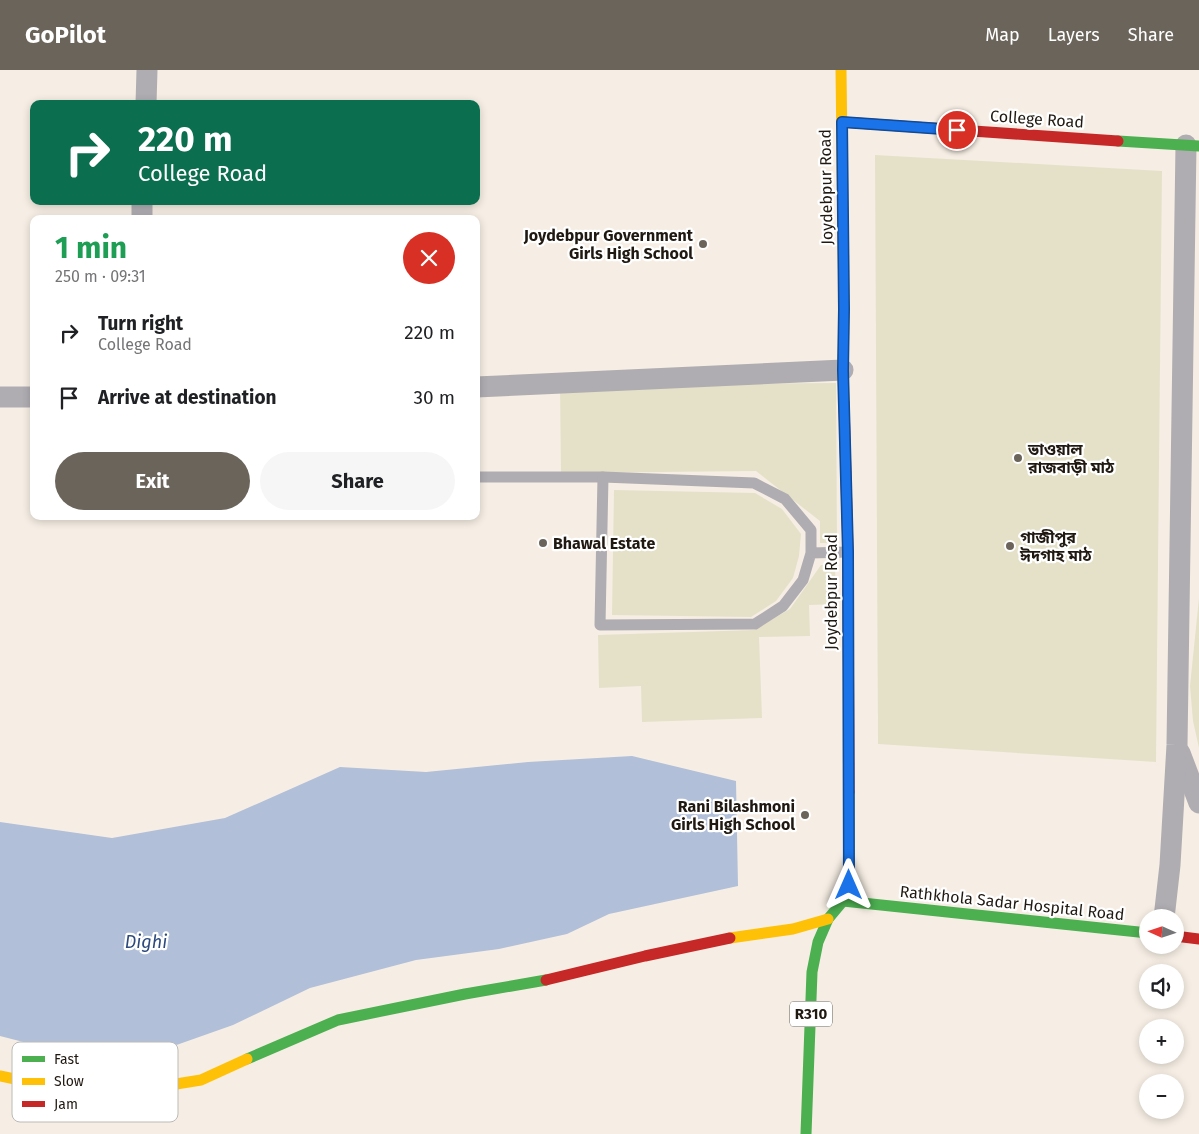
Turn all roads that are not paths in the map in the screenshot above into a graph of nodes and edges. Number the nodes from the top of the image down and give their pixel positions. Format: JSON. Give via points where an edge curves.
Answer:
{"nodes":[{"id":1,"x":147,"y":70,"type":"edge"},
{"id":2,"x":841,"y":70,"type":"edge"},
{"id":3,"x":146,"y":100,"type":"edge"},
{"id":4,"x":842,"y":122,"type":"junction"},
{"id":5,"x":1192,"y":146,"type":"edge"},
{"id":6,"x":843,"y":370,"type":"junction"},
{"id":7,"x":480,"y":387,"type":"edge"},
{"id":8,"x":0,"y":397,"type":"edge"},
{"id":9,"x":30,"y":397,"type":"edge"},
{"id":10,"x":480,"y":477,"type":"edge"},
{"id":11,"x":603,"y":477,"type":"junction"},
{"id":12,"x":848,"y":552,"type":"junction"},
{"id":13,"x":811,"y":553,"type":"junction"},
{"id":14,"x":1177,"y":745,"type":"junction"},
{"id":15,"x":1199,"y":803,"type":"edge"},
{"id":16,"x":843,"y":901,"type":"junction"},
{"id":17,"x":1165,"y":909,"type":"edge"},
{"id":18,"x":828,"y":919,"type":"junction"},
{"id":19,"x":1139,"y":932,"type":"edge"},
{"id":20,"x":1184,"y":937,"type":"edge"},
{"id":21,"x":1199,"y":939,"type":"edge"},
{"id":22,"x":178,"y":1084,"type":"edge"},
{"id":23,"x":806,"y":1134,"type":"edge"}],
"edges":[{"from":1,"to":3,"type":"street"},
{"from":2,"to":4,"type":"main road","name":"Joydebpur Road","number":"R310"},
{"from":4,"to":5,"type":"main road","name":"College Road"},
{"from":4,"to":6,"type":"main road","name":"Joydebpur Road","number":"R310"},
{"from":5,"to":14,"type":"street"},
{"from":6,"to":7,"type":"street"},
{"from":6,"to":12,"type":"main road","name":"Joydebpur Road","number":"R310"},
{"from":8,"to":9,"type":"street"},
{"from":10,"to":11,"type":"lane"},
{"from":11,"to":13,"type":"lane","via":[[754,484],[785,500],[810,530]]},
{"from":11,"to":13,"type":"lane","via":[[600,625],[755,624],[782,606],[803,580]]},
{"from":12,"to":13,"type":"lane"},
{"from":12,"to":16,"type":"main road","name":"Joydebpur Road","number":"R310","via":[[849,885]]},
{"from":14,"to":15,"type":"street"},
{"from":14,"to":17,"type":"street"},
{"from":16,"to":18,"type":"main road","name":"Joydebpur Road","number":"R310"},
{"from":16,"to":19,"type":"main road","name":"Rathkhola Sadar Hospital Road"},
{"from":18,"to":22,"type":"main road","via":[[793,929],[741,936],[550,979],[338,1020],[201,1080]]},
{"from":18,"to":23,"type":"main road","name":"Joydebpur Road","number":"R310","via":[[818,942],[812,972]]},
{"from":20,"to":21,"type":"main road"}]}
